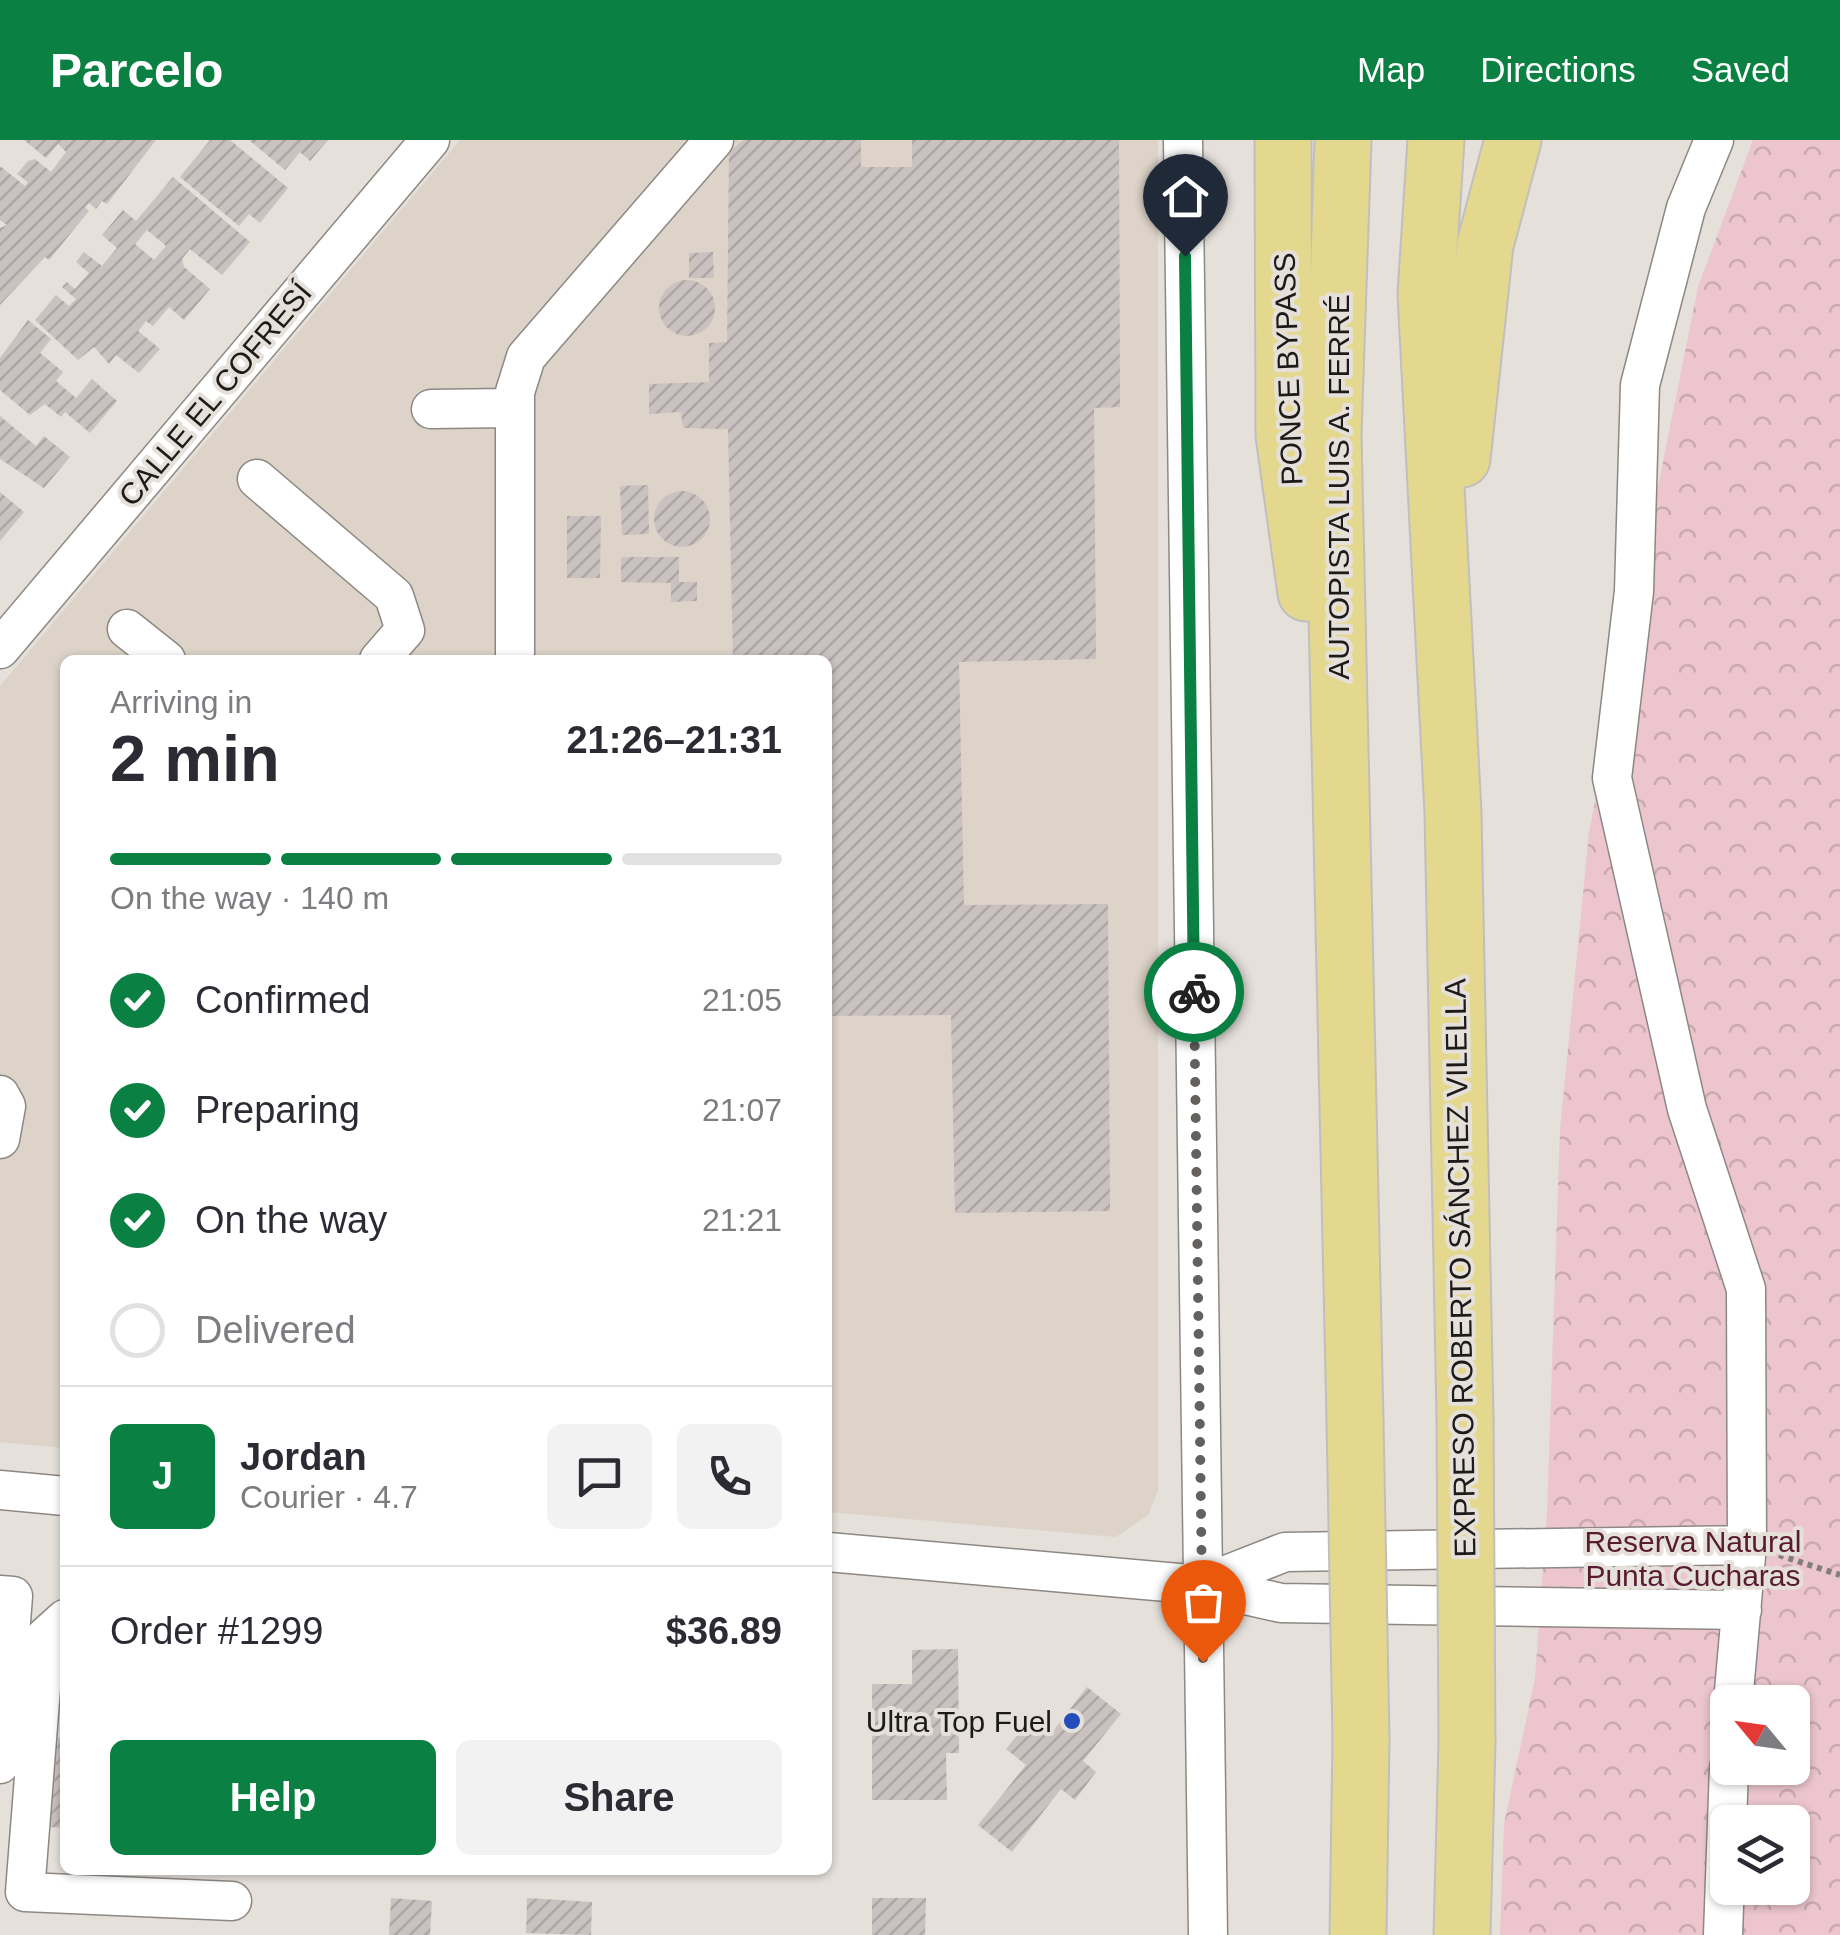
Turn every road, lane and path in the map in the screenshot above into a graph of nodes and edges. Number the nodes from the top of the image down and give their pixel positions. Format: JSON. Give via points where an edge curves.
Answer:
{"nodes":[{"id":1,"x":430,"y":140,"type":"edge"},
{"id":2,"x":714,"y":140,"type":"edge"},
{"id":3,"x":1183,"y":140,"type":"edge"},
{"id":4,"x":1283,"y":140,"type":"edge"},
{"id":5,"x":1344,"y":140,"type":"edge"},
{"id":6,"x":1436,"y":140,"type":"edge"},
{"id":7,"x":1513,"y":140,"type":"edge"},
{"id":8,"x":1714,"y":140,"type":"edge"},
{"id":9,"x":515,"y":408,"type":"junction"},
{"id":10,"x":431,"y":409,"type":"dead end"},
{"id":11,"x":257,"y":479,"type":"dead end"},
{"id":12,"x":1445,"y":601,"type":"junction"},
{"id":13,"x":127,"y":629,"type":"dead end"},
{"id":14,"x":0,"y":649,"type":"edge"},
{"id":15,"x":160,"y":655,"type":"edge"},
{"id":16,"x":383,"y":655,"type":"edge"},
{"id":17,"x":516,"y":655,"type":"edge"},
{"id":18,"x":1339,"y":834,"type":"junction"},
{"id":19,"x":0,"y":1094,"type":"edge"},
{"id":20,"x":0,"y":1139,"type":"edge"},
{"id":21,"x":0,"y":1490,"type":"edge"},
{"id":22,"x":60,"y":1496,"type":"edge"},
{"id":23,"x":1747,"y":1544,"type":"junction"},
{"id":24,"x":832,"y":1552,"type":"edge"},
{"id":25,"x":1840,"y":1575,"type":"edge"},
{"id":26,"x":1202,"y":1585,"type":"junction"},
{"id":27,"x":0,"y":1595,"type":"edge"},
{"id":28,"x":1742,"y":1610,"type":"junction"},
{"id":29,"x":60,"y":1624,"type":"edge"},
{"id":30,"x":1735,"y":1685,"type":"edge"},
{"id":31,"x":0,"y":1764,"type":"edge"},
{"id":32,"x":1728,"y":1785,"type":"edge"},
{"id":33,"x":232,"y":1901,"type":"dead end"},
{"id":34,"x":1208,"y":1935,"type":"edge"},
{"id":35,"x":1358,"y":1935,"type":"edge"},
{"id":36,"x":1462,"y":1935,"type":"edge"},
{"id":37,"x":1723,"y":1935,"type":"edge"}],
"edges":[{"from":1,"to":14,"type":"street","name":"CALLE EL COFRESÍ"},
{"from":2,"to":9,"type":"street","via":[[526,356]]},
{"from":3,"to":26,"type":"street"},
{"from":4,"to":18,"type":"highway","name":"PONCE BYPASS","via":[[1284,435]]},
{"from":5,"to":18,"type":"highway","name":"AUTOPISTA LUIS A. FERRÉ","via":[[1333,434]]},
{"from":6,"to":12,"type":"highway","via":[[1426,294]]},
{"from":7,"to":12,"type":"highway","via":[[1485,245]]},
{"from":8,"to":23,"type":"street","via":[[1686,208],[1640,385],[1634,592],[1612,778],[1687,1110],[1746,1289]]},
{"from":9,"to":10,"type":"street"},
{"from":9,"to":17,"type":"street"},
{"from":11,"to":16,"type":"street","via":[[394,596],[405,630]]},
{"from":12,"to":36,"type":"highway","name":"EXPRESO ROBERTO SÁNCHEZ VILELLA","bridge":true,"via":[[1464,1417]]},
{"from":13,"to":15,"type":"street"},
{"from":18,"to":35,"type":"highway","bridge":true,"via":[[1361,1739]]},
{"from":19,"to":20,"type":"street","via":[[6,1106]]},
{"from":21,"to":22,"type":"street"},
{"from":23,"to":25,"type":"path"},
{"from":23,"to":26,"type":"street","via":[[1285,1552]]},
{"from":23,"to":28,"type":"street"},
{"from":24,"to":26,"type":"street"},
{"from":26,"to":28,"type":"street","via":[[1281,1603]]},
{"from":26,"to":34,"type":"street"},
{"from":27,"to":31,"type":"street","via":[[13,1596]]},
{"from":28,"to":30,"type":"street"},
{"from":29,"to":33,"type":"street","via":[[46,1638],[25,1892]]},
{"from":32,"to":37,"type":"street"}]}
